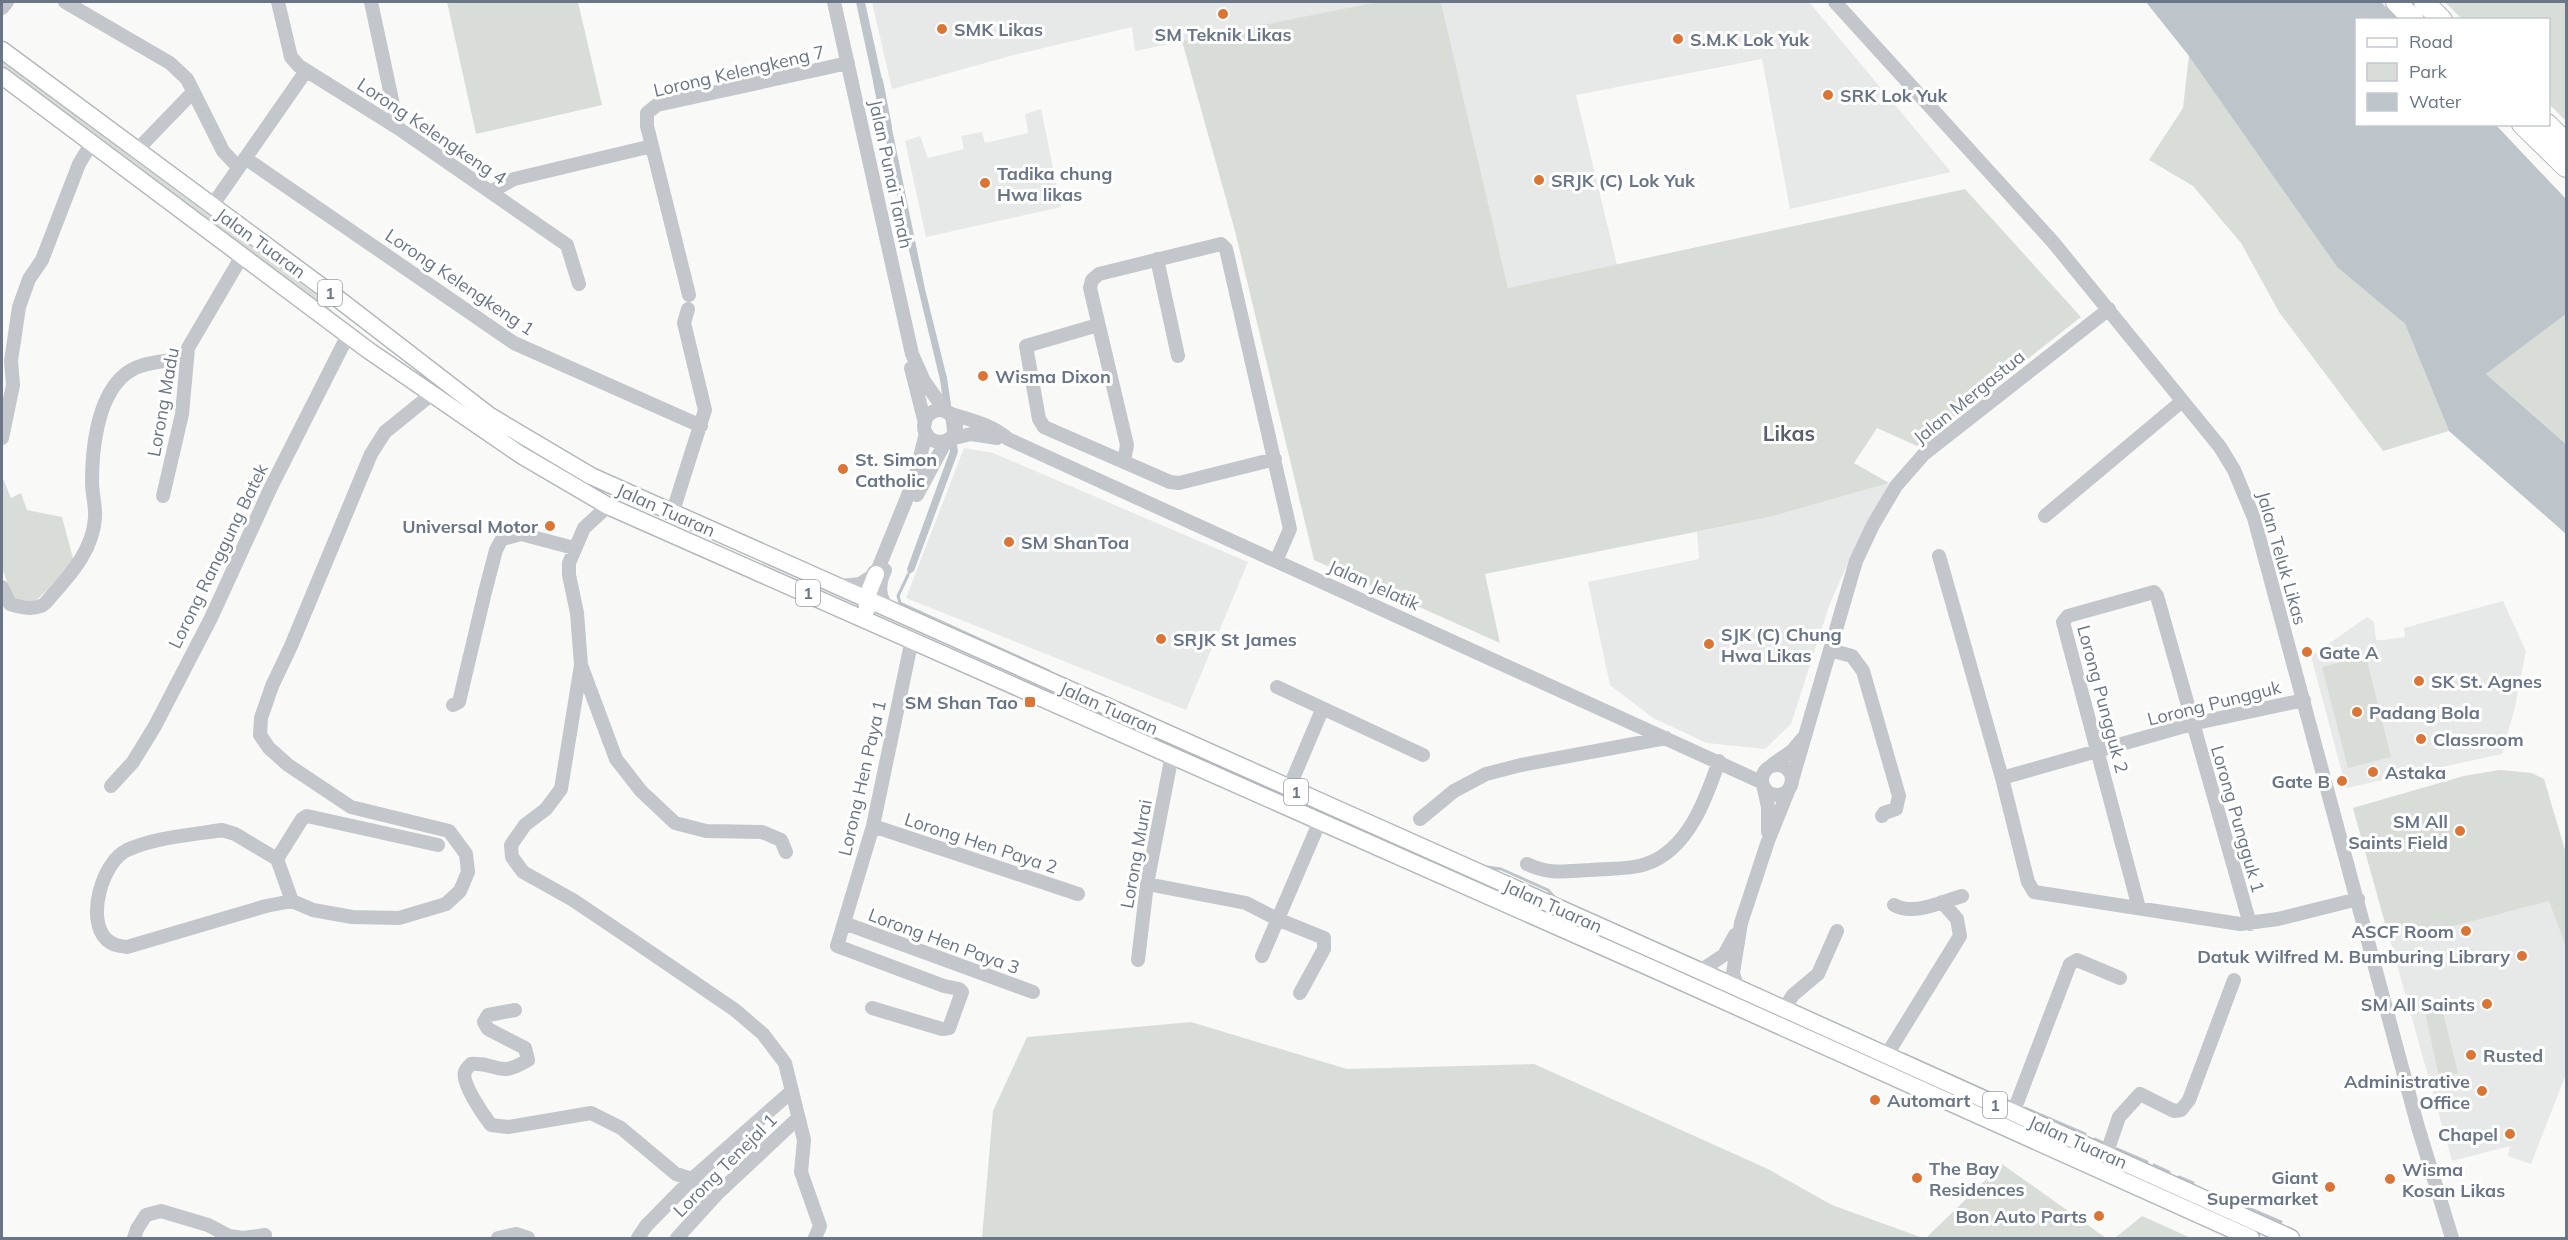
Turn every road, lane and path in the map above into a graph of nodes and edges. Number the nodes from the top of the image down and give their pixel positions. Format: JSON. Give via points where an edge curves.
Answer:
{"nodes":[{"id":1,"x":7,"y":2,"type":"edge"},
{"id":2,"x":65,"y":2,"type":"edge"},
{"id":3,"x":278,"y":2,"type":"edge"},
{"id":4,"x":371,"y":2,"type":"edge"},
{"id":5,"x":834,"y":2,"type":"edge"},
{"id":6,"x":1835,"y":2,"type":"edge"},
{"id":7,"x":2396,"y":2,"type":"edge"},
{"id":8,"x":2424,"y":2,"type":"edge"},
{"id":9,"x":2,"y":8,"type":"edge"},
{"id":10,"x":2412,"y":18,"type":"edge"},
{"id":11,"x":2440,"y":18,"type":"edge"},
{"id":12,"x":2,"y":51,"type":"edge"},
{"id":13,"x":848,"y":63,"type":"junction"},
{"id":14,"x":306,"y":71,"type":"junction"},
{"id":15,"x":2,"y":76,"type":"edge"},
{"id":16,"x":193,"y":92,"type":"junction"},
{"id":17,"x":2524,"y":126,"type":"edge"},
{"id":18,"x":2549,"y":126,"type":"edge"},
{"id":19,"x":398,"y":128,"type":"junction"},
{"id":20,"x":2566,"y":143,"type":"edge"},
{"id":21,"x":91,"y":144,"type":"junction"},
{"id":22,"x":652,"y":146,"type":"junction"},
{"id":23,"x":136,"y":151,"type":"junction"},
{"id":24,"x":242,"y":162,"type":"junction"},
{"id":25,"x":2566,"y":167,"type":"edge"},
{"id":26,"x":490,"y":192,"type":"junction"},
{"id":27,"x":212,"y":206,"type":"junction"},
{"id":28,"x":242,"y":256,"type":"junction"},
{"id":29,"x":1157,"y":259,"type":"junction"},
{"id":30,"x":579,"y":284,"type":"dead end"},
{"id":31,"x":337,"y":298,"type":"junction"},
{"id":32,"x":2109,"y":309,"type":"junction"},
{"id":33,"x":1098,"y":326,"type":"junction"},
{"id":34,"x":348,"y":336,"type":"junction"},
{"id":35,"x":368,"y":350,"type":"junction"},
{"id":36,"x":912,"y":354,"type":"junction"},
{"id":37,"x":1178,"y":356,"type":"dead end"},
{"id":38,"x":185,"y":358,"type":"junction"},
{"id":39,"x":432,"y":394,"type":"junction"},
{"id":40,"x":2181,"y":402,"type":"junction"},
{"id":41,"x":947,"y":413,"type":"junction"},
{"id":42,"x":701,"y":426,"type":"junction"},
{"id":43,"x":925,"y":428,"type":"junction"},
{"id":44,"x":2,"y":438,"type":"edge"},
{"id":45,"x":1008,"y":439,"type":"junction"},
{"id":46,"x":948,"y":440,"type":"junction"},
{"id":47,"x":1275,"y":459,"type":"junction"},
{"id":48,"x":1124,"y":461,"type":"junction"},
{"id":49,"x":163,"y":495,"type":"dead end"},
{"id":50,"x":608,"y":506,"type":"junction"},
{"id":51,"x":672,"y":514,"type":"junction"},
{"id":52,"x":2045,"y":516,"type":"dead end"},
{"id":53,"x":574,"y":548,"type":"junction"},
{"id":54,"x":1939,"y":556,"type":"dead end"},
{"id":55,"x":1276,"y":561,"type":"junction"},
{"id":56,"x":876,"y":574,"type":"junction"},
{"id":57,"x":838,"y":586,"type":"junction"},
{"id":58,"x":2,"y":587,"type":"edge"},
{"id":59,"x":866,"y":599,"type":"junction"},
{"id":60,"x":893,"y":612,"type":"junction"},
{"id":61,"x":912,"y":639,"type":"junction"},
{"id":62,"x":1830,"y":650,"type":"junction"},
{"id":63,"x":959,"y":660,"type":"junction"},
{"id":64,"x":581,"y":665,"type":"junction"},
{"id":65,"x":1277,"y":687,"type":"dead end"},
{"id":66,"x":2304,"y":700,"type":"junction"},
{"id":67,"x":453,"y":705,"type":"dead end"},
{"id":68,"x":1322,"y":710,"type":"junction"},
{"id":69,"x":2192,"y":724,"type":"junction"},
{"id":70,"x":1804,"y":736,"type":"junction"},
{"id":71,"x":1667,"y":738,"type":"junction"},
{"id":72,"x":2099,"y":751,"type":"junction"},
{"id":73,"x":1172,"y":755,"type":"junction"},
{"id":74,"x":1423,"y":755,"type":"dead end"},
{"id":75,"x":1722,"y":763,"type":"junction"},
{"id":76,"x":1770,"y":766,"type":"junction"},
{"id":77,"x":2002,"y":778,"type":"junction"},
{"id":78,"x":1791,"y":784,"type":"junction"},
{"id":79,"x":1763,"y":785,"type":"junction"},
{"id":80,"x":111,"y":786,"type":"dead end"},
{"id":81,"x":1290,"y":789,"type":"junction"},
{"id":82,"x":1882,"y":816,"type":"dead end"},
{"id":83,"x":1420,"y":819,"type":"dead end"},
{"id":84,"x":1320,"y":821,"type":"junction"},
{"id":85,"x":873,"y":826,"type":"junction"},
{"id":86,"x":1336,"y":828,"type":"junction"},
{"id":87,"x":1768,"y":841,"type":"junction"},
{"id":88,"x":438,"y":845,"type":"dead end"},
{"id":89,"x":786,"y":852,"type":"dead end"},
{"id":90,"x":277,"y":859,"type":"junction"},
{"id":91,"x":1527,"y":864,"type":"dead end"},
{"id":92,"x":1147,"y":884,"type":"junction"},
{"id":93,"x":1078,"y":894,"type":"dead end"},
{"id":94,"x":1962,"y":896,"type":"dead end"},
{"id":95,"x":2358,"y":899,"type":"junction"},
{"id":96,"x":292,"y":901,"type":"junction"},
{"id":97,"x":1942,"y":902,"type":"junction"},
{"id":98,"x":1894,"y":905,"type":"dead end"},
{"id":99,"x":2139,"y":908,"type":"junction"},
{"id":100,"x":1277,"y":919,"type":"junction"},
{"id":101,"x":1741,"y":922,"type":"junction"},
{"id":102,"x":844,"y":923,"type":"junction"},
{"id":103,"x":2250,"y":924,"type":"junction"},
{"id":104,"x":1837,"y":931,"type":"dead end"},
{"id":105,"x":1262,"y":956,"type":"dead end"},
{"id":106,"x":1138,"y":960,"type":"dead end"},
{"id":107,"x":1700,"y":971,"type":"junction"},
{"id":108,"x":2120,"y":978,"type":"dead end"},
{"id":109,"x":2234,"y":980,"type":"dead end"},
{"id":110,"x":1033,"y":992,"type":"dead end"},
{"id":111,"x":1300,"y":993,"type":"dead end"},
{"id":112,"x":1735,"y":996,"type":"junction"},
{"id":113,"x":872,"y":1008,"type":"dead end"},
{"id":114,"x":1784,"y":1009,"type":"junction"},
{"id":115,"x":515,"y":1010,"type":"dead end"},
{"id":116,"x":1889,"y":1051,"type":"junction"},
{"id":117,"x":792,"y":1091,"type":"junction"},
{"id":118,"x":2013,"y":1113,"type":"junction"},
{"id":119,"x":798,"y":1118,"type":"junction"},
{"id":120,"x":2106,"y":1155,"type":"junction"},
{"id":121,"x":692,"y":1179,"type":"junction"},
{"id":122,"x":717,"y":1194,"type":"junction"},
{"id":123,"x":2205,"y":1209,"type":"junction"},
{"id":124,"x":2445,"y":1217,"type":"junction"},
{"id":125,"x":265,"y":1235,"type":"dead end"},
{"id":126,"x":134,"y":1239,"type":"edge"},
{"id":127,"x":498,"y":1239,"type":"edge"},
{"id":128,"x":528,"y":1239,"type":"edge"},
{"id":129,"x":638,"y":1239,"type":"edge"},
{"id":130,"x":677,"y":1239,"type":"edge"},
{"id":131,"x":815,"y":1239,"type":"edge"},
{"id":132,"x":2251,"y":1239,"type":"edge"},
{"id":133,"x":2291,"y":1239,"type":"edge"},
{"id":134,"x":2446,"y":1239,"type":"edge"},
{"id":135,"x":2452,"y":1239,"type":"edge"}],
"edges":[{"from":1,"to":9,"type":"street"},
{"from":2,"to":16,"type":"street","name":"Lorong Kelengkeng 1","via":[[170,63]]},
{"from":3,"to":14,"type":"street","name":"Lorong Kelengkeng 4","via":[[291,57]]},
{"from":4,"to":19,"type":"street"},
{"from":5,"to":13,"type":"street","name":"Jalan Punai Tanah"},
{"from":6,"to":32,"type":"street","name":"Jalan Teluk Likas"},
{"from":7,"to":10,"type":"highway"},
{"from":8,"to":11,"type":"highway"},
{"from":12,"to":23,"type":"main road","name":"Jalan Tuaran","number":"1"},
{"from":13,"to":22,"type":"street","name":"Lorong Kelengkeng 7","via":[[657,105],[647,112],[646,120]]},
{"from":13,"to":36,"type":"street","name":"Jalan Punai Tanah"},
{"from":14,"to":19,"type":"street","name":"Lorong Kelengkeng 4"},
{"from":14,"to":24,"type":"street"},
{"from":15,"to":21,"type":"main road","name":"Jalan Tuaran","number":"1"},
{"from":16,"to":23,"type":"street"},
{"from":16,"to":24,"type":"street","name":"Lorong Kelengkeng 1","via":[[223,151]]},
{"from":17,"to":25,"type":"highway"},
{"from":18,"to":20,"type":"highway"},
{"from":19,"to":26,"type":"street","name":"Lorong Kelengkeng 4"},
{"from":21,"to":28,"type":"main road","name":"Jalan Tuaran","number":"1"},
{"from":21,"to":44,"type":"street","via":[[20,306],[11,361],[13,385]]},
{"from":22,"to":26,"type":"street","via":[[514,178]]},
{"from":22,"to":42,"type":"street","name":"Lorong Kelengkeng 7","via":[[688,302],[684,323],[705,406]]},
{"from":23,"to":27,"type":"main road","name":"Jalan Tuaran","number":"1"},
{"from":24,"to":27,"type":"street"},
{"from":24,"to":42,"type":"street","name":"Lorong Kelengkeng 1","via":[[514,343]]},
{"from":26,"to":30,"type":"street","name":"Lorong Kelengkeng 4","via":[[567,245]]},
{"from":27,"to":31,"type":"main road","name":"Jalan Tuaran","number":"1"},
{"from":28,"to":34,"type":"main road","name":"Jalan Tuaran","number":"1"},
{"from":28,"to":38,"type":"street","name":"Lorong Madu"},
{"from":29,"to":33,"type":"street","via":[[1099,274],[1092,280],[1090,288]]},
{"from":29,"to":37,"type":"street"},
{"from":29,"to":47,"type":"street","via":[[1221,244],[1226,249]]},
{"from":31,"to":35,"type":"main road","via":[[336,311],[377,342],[377,350]]},
{"from":31,"to":51,"type":"main road","name":"Jalan Tuaran","number":"1","via":[[507,427],[591,476]]},
{"from":32,"to":40,"type":"street","name":"Jalan Teluk Likas"},
{"from":32,"to":62,"type":"street","name":"Jalan Mergastua","via":[[1924,454],[1896,486],[1856,561]]},
{"from":33,"to":48,"type":"street","via":[[1126,445]]},
{"from":33,"to":48,"type":"street","via":[[1026,346],[1025,351],[1041,423]]},
{"from":34,"to":35,"type":"main road","name":"Jalan Tuaran","number":"1"},
{"from":34,"to":80,"type":"street","name":"Lorong Ranggung Batek","via":[[155,726],[133,762]]},
{"from":35,"to":39,"type":"main road","name":"Jalan Tuaran","number":"1"},
{"from":36,"to":41,"type":"street","via":[[924,381]]},
{"from":36,"to":43,"type":"street"},
{"from":38,"to":49,"type":"street","name":"Lorong Madu","via":[[182,414]]},
{"from":38,"to":58,"type":"street","via":[[138,366],[112,387],[94,447],[92,483],[96,518],[89,544],[74,572],[43,605],[27,608],[10,604]]},
{"from":39,"to":50,"type":"main road","name":"Jalan Tuaran","number":"1","via":[[520,455]]},
{"from":39,"to":96,"type":"street","via":[[385,432],[370,454],[272,686],[261,718],[260,735],[288,765],[351,807],[448,831],[466,854],[468,872],[460,891],[446,904],[399,918],[351,917]]},
{"from":40,"to":52,"type":"street"},
{"from":40,"to":66,"type":"street","name":"Jalan Teluk Likas","via":[[2220,447],[2247,497]]},
{"from":41,"to":43,"type":"street","via":[[933,412]]},
{"from":41,"to":45,"type":"street","name":"Jalan Jelatik","via":[[975,421]]},
{"from":41,"to":46,"type":"street","via":[[956,426]]},
{"from":42,"to":51,"type":"street","name":"Lorong Kelengkeng 7"},
{"from":43,"to":46,"type":"street","via":[[936,442]]},
{"from":43,"to":56,"type":"street","via":[[915,478]]},
{"from":45,"to":46,"type":"street","name":"Jalan Jelatik","via":[[971,434]]},
{"from":45,"to":55,"type":"street","name":"Jalan Jelatik"},
{"from":46,"to":60,"type":"street","via":[[920,487],[882,576],[881,598]]},
{"from":47,"to":48,"type":"street","via":[[1179,483]]},
{"from":47,"to":55,"type":"street","via":[[1290,529]]},
{"from":50,"to":53,"type":"street","via":[[584,528]]},
{"from":50,"to":61,"type":"main road","name":"Jalan Tuaran","number":"1"},
{"from":51,"to":57,"type":"main road","name":"Jalan Tuaran","number":"1"},
{"from":53,"to":64,"type":"street","via":[[569,575]]},
{"from":53,"to":67,"type":"street","via":[[521,534],[502,538],[459,702]]},
{"from":54,"to":77,"type":"street"},
{"from":55,"to":71,"type":"street","name":"Jalan Jelatik"},
{"from":56,"to":57,"type":"street","via":[[860,584]]},
{"from":56,"to":59,"type":"main road"},
{"from":57,"to":59,"type":"main road","name":"Jalan Tuaran","number":"1"},
{"from":59,"to":60,"type":"main road","name":"Jalan Tuaran","number":"1"},
{"from":59,"to":63,"type":"main road","via":[[873,615]]},
{"from":60,"to":81,"type":"main road","name":"Jalan Tuaran","number":"1"},
{"from":61,"to":63,"type":"main road","name":"Jalan Tuaran","number":"1"},
{"from":61,"to":85,"type":"street","name":"Lorong Hen Paya 1"},
{"from":62,"to":70,"type":"street","name":"Jalan Mergastua"},
{"from":62,"to":82,"type":"street","via":[[1852,657],[1863,672],[1899,796],[1896,808]]},
{"from":63,"to":73,"type":"main road","name":"Jalan Tuaran","number":"1"},
{"from":64,"to":89,"type":"street","via":[[616,759],[641,791],[675,823],[706,831],[762,832],[782,840]]},
{"from":64,"to":117,"type":"street","via":[[561,789],[546,809],[525,825],[512,844],[512,857],[523,872],[625,935],[763,1034],[785,1064]]},
{"from":65,"to":68,"type":"street"},
{"from":66,"to":69,"type":"street","name":"Lorong Pungguk"},
{"from":66,"to":95,"type":"street","name":"Jalan Teluk Likas"},
{"from":68,"to":74,"type":"street"},
{"from":68,"to":81,"type":"street"},
{"from":69,"to":72,"type":"street","name":"Lorong Pungguk"},
{"from":69,"to":72,"type":"street","name":"Lorong Pungguk 2","via":[[2157,596],[2149,592],[2064,618]]},
{"from":69,"to":103,"type":"street","name":"Lorong Pungguk 1"},
{"from":70,"to":76,"type":"street","name":"Jalan Mergastua","via":[[1792,751]]},
{"from":70,"to":78,"type":"street","name":"Jalan Mergastua"},
{"from":71,"to":75,"type":"street","name":"Jalan Jelatik"},
{"from":71,"to":83,"type":"street","via":[[1486,774],[1454,791]]},
{"from":72,"to":77,"type":"street","name":"Lorong Pungguk"},
{"from":72,"to":99,"type":"street","name":"Lorong Pungguk 2"},
{"from":73,"to":84,"type":"main road","name":"Jalan Tuaran","number":"1"},
{"from":73,"to":92,"type":"street","name":"Lorong Murai"},
{"from":75,"to":76,"type":"street","name":"Jalan Jelatik"},
{"from":75,"to":79,"type":"street","name":"Jalan Jelatik"},
{"from":75,"to":91,"type":"street","via":[[1685,832],[1660,858],[1633,867],[1555,872]]},
{"from":76,"to":78,"type":"street","via":[[1786,767]]},
{"from":76,"to":79,"type":"street","via":[[1763,772]]},
{"from":77,"to":99,"type":"street","via":[[2028,882],[2034,892]]},
{"from":78,"to":79,"type":"street","via":[[1781,794],[1772,794]]},
{"from":78,"to":87,"type":"street","name":"Jalan Mergastua"},
{"from":79,"to":87,"type":"street","name":"Jalan Mergastua","via":[[1768,807]]},
{"from":81,"to":86,"type":"main road","via":[[1330,817]]},
{"from":81,"to":107,"type":"main road","name":"Jalan Tuaran","number":"1"},
{"from":84,"to":86,"type":"main road","name":"Jalan Tuaran","number":"1"},
{"from":84,"to":100,"type":"street"},
{"from":85,"to":93,"type":"street","name":"Lorong Hen Paya 2"},
{"from":85,"to":102,"type":"street","name":"Lorong Hen Paya 1"},
{"from":86,"to":112,"type":"main road","name":"Jalan Tuaran","number":"1"},
{"from":87,"to":101,"type":"street","name":"Jalan Mergastua"},
{"from":88,"to":90,"type":"street","via":[[307,816]]},
{"from":90,"to":96,"type":"street"},
{"from":90,"to":96,"type":"street","via":[[222,830],[165,839],[126,851],[108,868],[100,885],[99,930],[106,940],[127,947]]},
{"from":92,"to":100,"type":"street","via":[[1246,903]]},
{"from":92,"to":106,"type":"street","name":"Lorong Murai"},
{"from":94,"to":97,"type":"street"},
{"from":95,"to":103,"type":"street"},
{"from":95,"to":124,"type":"street","name":"Jalan Teluk Likas"},
{"from":97,"to":98,"type":"street","via":[[1903,910]]},
{"from":97,"to":116,"type":"street","via":[[1958,919],[1960,936]]},
{"from":99,"to":103,"type":"street"},
{"from":100,"to":105,"type":"street"},
{"from":100,"to":111,"type":"street","via":[[1326,942]]},
{"from":101,"to":107,"type":"street","name":"Jalan Mergastua","via":[[1728,950]]},
{"from":101,"to":112,"type":"street","name":"Jalan Mergastua","via":[[1733,973]]},
{"from":102,"to":110,"type":"street","name":"Lorong Hen Paya 3"},
{"from":102,"to":113,"type":"street","name":"Lorong Hen Paya 1","via":[[837,946],[962,992],[949,1028]]},
{"from":104,"to":114,"type":"street","via":[[1818,974],[1793,995]]},
{"from":107,"to":112,"type":"main road","via":[[1704,986],[1725,996]]},
{"from":108,"to":118,"type":"street","via":[[2077,960],[2070,964]]},
{"from":109,"to":120,"type":"street","via":[[2189,1100],[2181,1110],[2174,1111],[2140,1094],[2119,1117]]},
{"from":112,"to":114,"type":"main road","name":"Jalan Tuaran","number":"1"},
{"from":112,"to":123,"type":"main road","name":"Jalan Tuaran","number":"1"},
{"from":114,"to":116,"type":"main road","name":"Jalan Tuaran","number":"1"},
{"from":115,"to":121,"type":"street","via":[[488,1015],[484,1022],[488,1029],[525,1048],[528,1060],[512,1070],[471,1064],[465,1071],[478,1108],[491,1125],[508,1127],[591,1113],[621,1128],[676,1174]]},
{"from":116,"to":118,"type":"main road","name":"Jalan Tuaran","number":"1"},
{"from":117,"to":119,"type":"street"},
{"from":117,"to":121,"type":"street"},
{"from":118,"to":120,"type":"main road","name":"Jalan Tuaran","number":"1"},
{"from":119,"to":122,"type":"street","name":"Lorong Tenejal 1"},
{"from":119,"to":131,"type":"street","via":[[805,1152],[801,1172],[820,1226]]},
{"from":120,"to":123,"type":"main road","name":"Jalan Tuaran","number":"1"},
{"from":121,"to":122,"type":"street"},
{"from":121,"to":129,"type":"street"},
{"from":122,"to":130,"type":"street","name":"Lorong Tenejal 1"},
{"from":123,"to":132,"type":"main road","name":"Jalan Tuaran","number":"1"},
{"from":123,"to":133,"type":"main road","name":"Jalan Tuaran","number":"1"},
{"from":124,"to":134,"type":"street","name":"Jalan Teluk Likas"},
{"from":124,"to":135,"type":"street","name":"Jalan Teluk Likas"},
{"from":125,"to":126,"type":"street","via":[[229,1236],[208,1225],[161,1211],[146,1215]]},
{"from":127,"to":128,"type":"street","via":[[516,1234]]}]}
